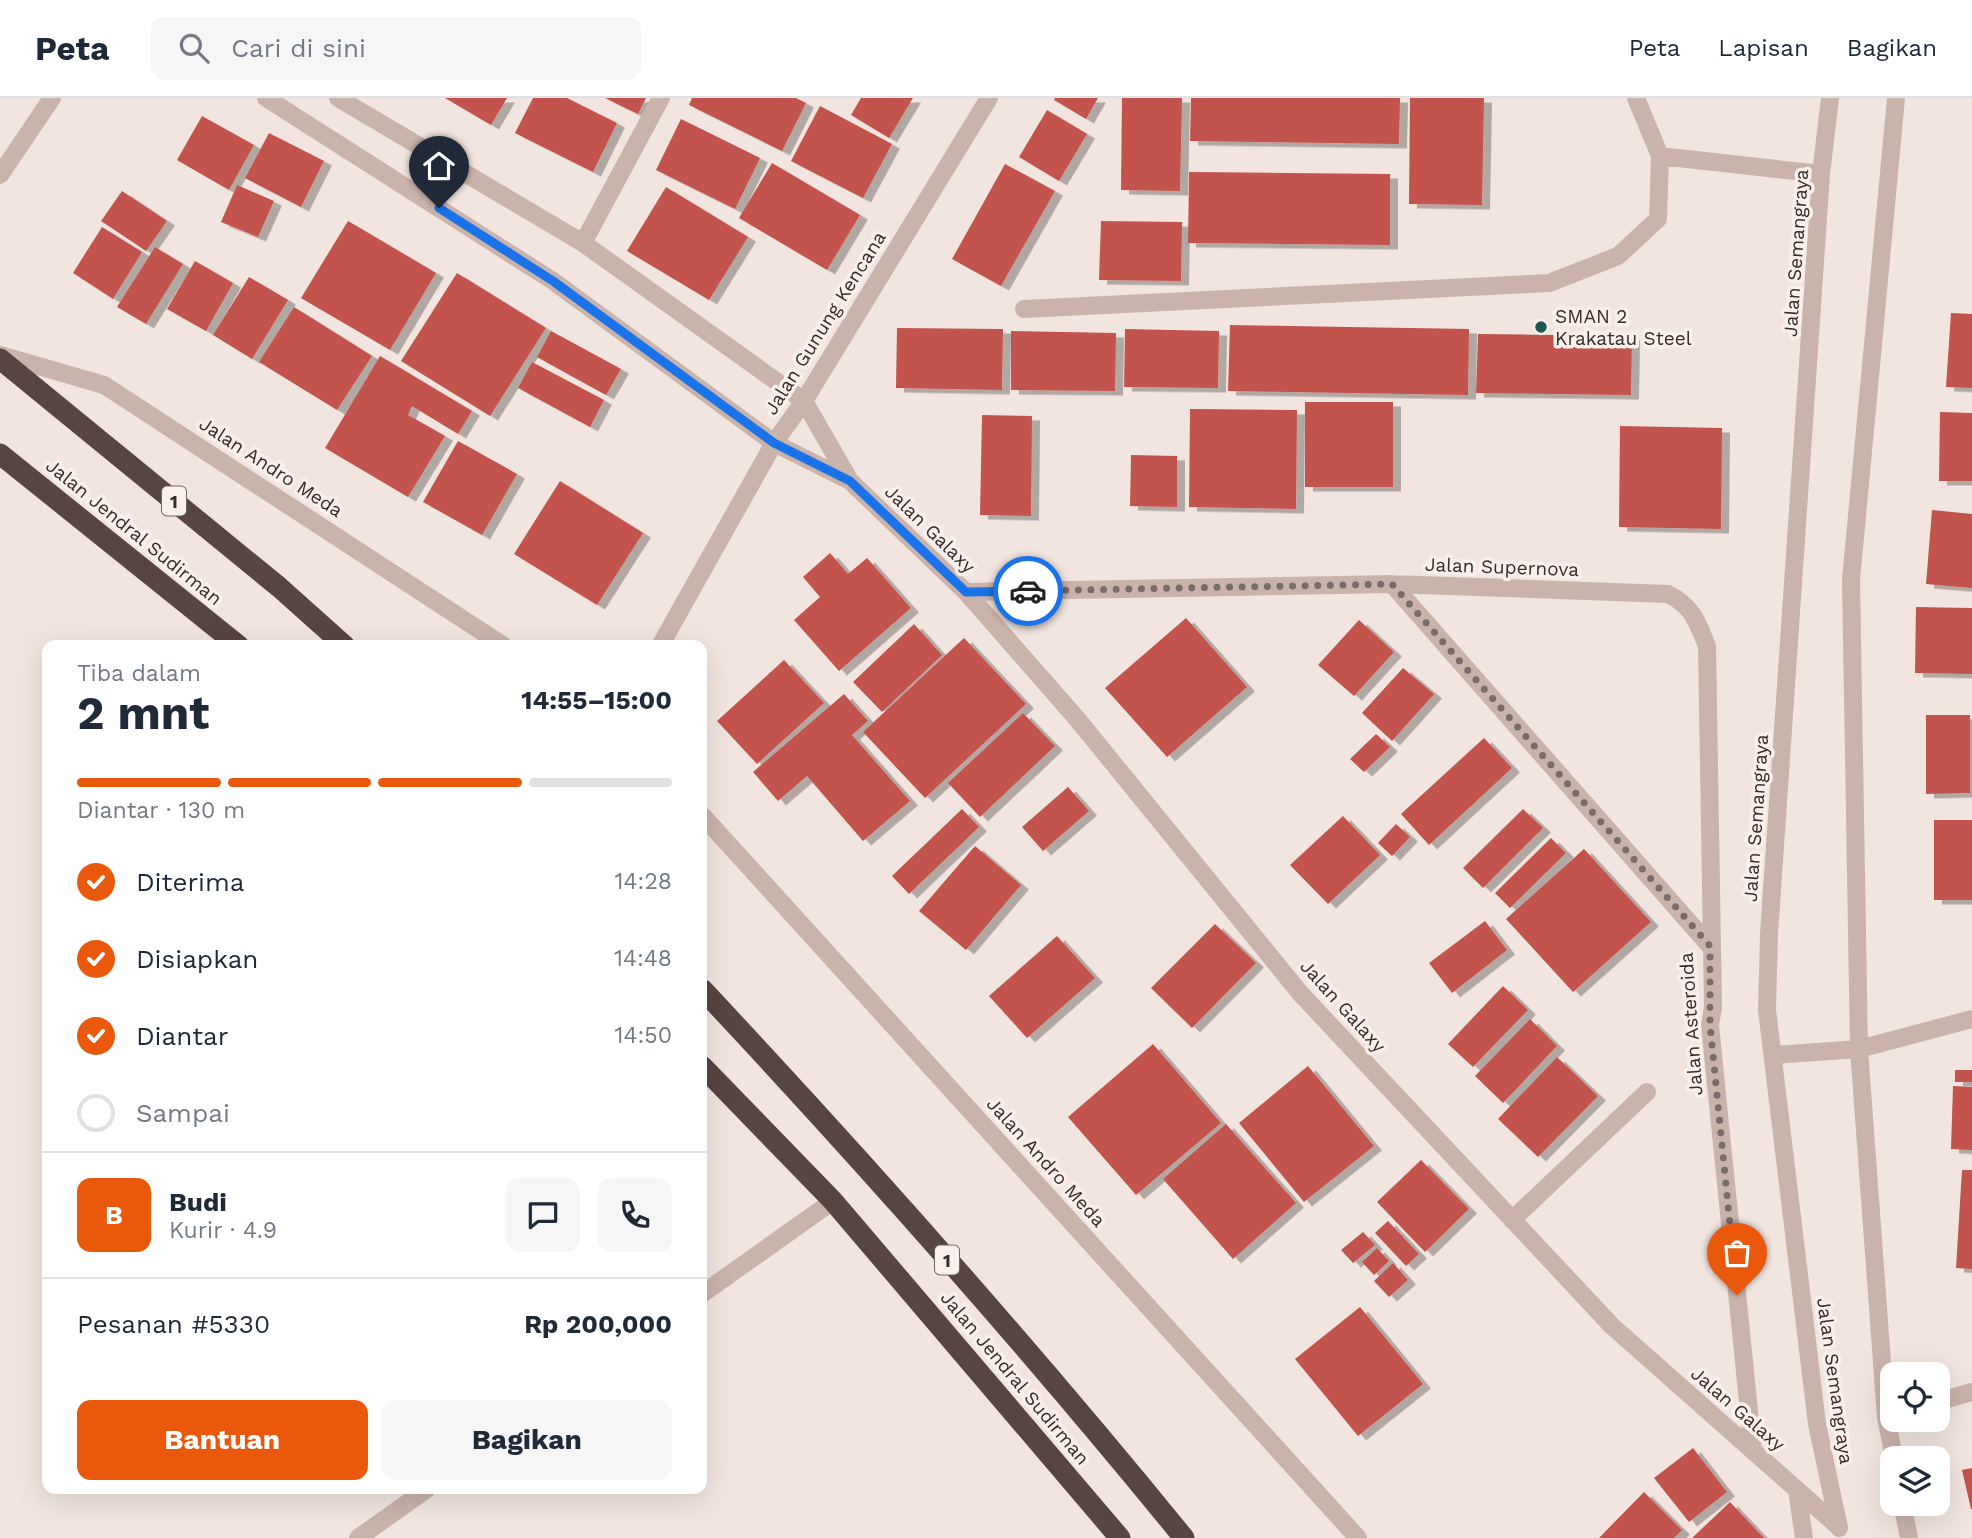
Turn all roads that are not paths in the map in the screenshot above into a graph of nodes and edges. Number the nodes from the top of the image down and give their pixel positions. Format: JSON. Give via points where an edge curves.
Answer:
{"nodes":[{"id":1,"x":52,"y":98,"type":"edge"},
{"id":2,"x":265,"y":98,"type":"edge"},
{"id":3,"x":338,"y":98,"type":"edge"},
{"id":4,"x":661,"y":98,"type":"edge"},
{"id":5,"x":989,"y":98,"type":"edge"},
{"id":6,"x":1636,"y":98,"type":"edge"},
{"id":7,"x":1830,"y":98,"type":"edge"},
{"id":8,"x":1896,"y":98,"type":"edge"},
{"id":9,"x":362,"y":104,"type":"edge"},
{"id":10,"x":1660,"y":156,"type":"junction"},
{"id":11,"x":1821,"y":174,"type":"junction"},
{"id":12,"x":0,"y":175,"type":"edge"},
{"id":13,"x":583,"y":243,"type":"junction"},
{"id":14,"x":1024,"y":309,"type":"dead end"},
{"id":15,"x":0,"y":357,"type":"edge"},
{"id":16,"x":804,"y":401,"type":"junction"},
{"id":17,"x":774,"y":443,"type":"junction"},
{"id":18,"x":0,"y":454,"type":"edge"},
{"id":19,"x":850,"y":481,"type":"junction"},
{"id":20,"x":1392,"y":584,"type":"junction"},
{"id":21,"x":966,"y":592,"type":"junction"},
{"id":22,"x":232,"y":640,"type":"edge"},
{"id":23,"x":338,"y":640,"type":"edge"},
{"id":24,"x":495,"y":640,"type":"edge"},
{"id":25,"x":663,"y":640,"type":"edge"},
{"id":26,"x":707,"y":821,"type":"edge"},
{"id":27,"x":1710,"y":946,"type":"junction"},
{"id":28,"x":707,"y":994,"type":"edge"},
{"id":29,"x":1972,"y":1019,"type":"edge"},
{"id":30,"x":1859,"y":1049,"type":"junction"},
{"id":31,"x":1773,"y":1055,"type":"junction"},
{"id":32,"x":707,"y":1071,"type":"edge"},
{"id":33,"x":1647,"y":1092,"type":"dead end"},
{"id":34,"x":834,"y":1200,"type":"junction"},
{"id":35,"x":1512,"y":1220,"type":"junction"},
{"id":36,"x":707,"y":1290,"type":"edge"},
{"id":37,"x":1885,"y":1362,"type":"edge"},
{"id":38,"x":1972,"y":1392,"type":"edge"},
{"id":39,"x":1950,"y":1398,"type":"edge"},
{"id":40,"x":1753,"y":1451,"type":"junction"},
{"id":41,"x":1797,"y":1490,"type":"junction"},
{"id":42,"x":420,"y":1494,"type":"edge"},
{"id":43,"x":1905,"y":1516,"type":"edge"},
{"id":44,"x":1840,"y":1533,"type":"edge"},
{"id":45,"x":358,"y":1538,"type":"edge"},
{"id":46,"x":1120,"y":1538,"type":"edge"},
{"id":47,"x":1184,"y":1538,"type":"edge"},
{"id":48,"x":1358,"y":1538,"type":"edge"},
{"id":49,"x":1804,"y":1538,"type":"edge"},
{"id":50,"x":1909,"y":1538,"type":"edge"}],
"edges":[{"from":1,"to":12,"type":"street"},
{"from":2,"to":17,"type":"street","name":"Jalan Galaxy","via":[[553,281]]},
{"from":3,"to":9,"type":"street","name":"Jalan Galaxy"},
{"from":4,"to":13,"type":"street"},
{"from":5,"to":16,"type":"street","name":"Jalan Gunung Kencana"},
{"from":6,"to":10,"type":"street"},
{"from":7,"to":11,"type":"street","name":"Jalan Semangraya"},
{"from":8,"to":30,"type":"street","via":[[1851,580]]},
{"from":9,"to":13,"type":"street","name":"Jalan Galaxy"},
{"from":10,"to":11,"type":"street"},
{"from":10,"to":14,"type":"street","via":[[1658,219],[1618,256],[1549,283]]},
{"from":11,"to":31,"type":"street","name":"Jalan Semangraya","via":[[1769,934],[1767,1010]]},
{"from":13,"to":16,"type":"street","name":"Jalan Galaxy"},
{"from":15,"to":23,"type":"highway","number":"1"},
{"from":15,"to":24,"type":"street","name":"Jalan Andro Meda","via":[[104,385]]},
{"from":16,"to":17,"type":"street","name":"Jalan Gunung Kencana"},
{"from":16,"to":19,"type":"street","name":"Jalan Galaxy"},
{"from":17,"to":19,"type":"street","name":"Jalan Galaxy"},
{"from":17,"to":25,"type":"street","name":"Jalan Gunung Kencana"},
{"from":18,"to":22,"type":"highway","name":"Jalan Jendral Sudirman"},
{"from":19,"to":21,"type":"street","name":"Jalan Galaxy"},
{"from":20,"to":21,"type":"street","name":"Jalan Supernova"},
{"from":20,"to":27,"type":"street","name":"Jalan Asteroida"},
{"from":20,"to":27,"type":"street","name":"Jalan Supernova","via":[[1668,594],[1685,603],[1707,646]]},
{"from":21,"to":35,"type":"street","name":"Jalan Galaxy","via":[[1078,720],[1300,993]]},
{"from":26,"to":48,"type":"street","name":"Jalan Andro Meda"},
{"from":27,"to":40,"type":"street","name":"Jalan Asteroida","via":[[1710,1025]]},
{"from":28,"to":47,"type":"highway","number":"1","via":[[871,1172]]},
{"from":29,"to":30,"type":"street"},
{"from":30,"to":31,"type":"street"},
{"from":30,"to":37,"type":"street"},
{"from":31,"to":44,"type":"street","name":"Jalan Semangraya","via":[[1817,1424]]},
{"from":32,"to":34,"type":"highway","name":"Jalan Jendral Sudirman","number":"1"},
{"from":33,"to":35,"type":"street"},
{"from":34,"to":36,"type":"street"},
{"from":34,"to":46,"type":"highway","name":"Jalan Jendral Sudirman","number":"1"},
{"from":35,"to":40,"type":"street","name":"Jalan Galaxy","via":[[1612,1326]]},
{"from":38,"to":39,"type":"street"},
{"from":40,"to":41,"type":"street","name":"Jalan Galaxy"},
{"from":41,"to":44,"type":"street","name":"Jalan Galaxy"},
{"from":41,"to":49,"type":"street"},
{"from":42,"to":45,"type":"street"},
{"from":43,"to":50,"type":"street"}]}
